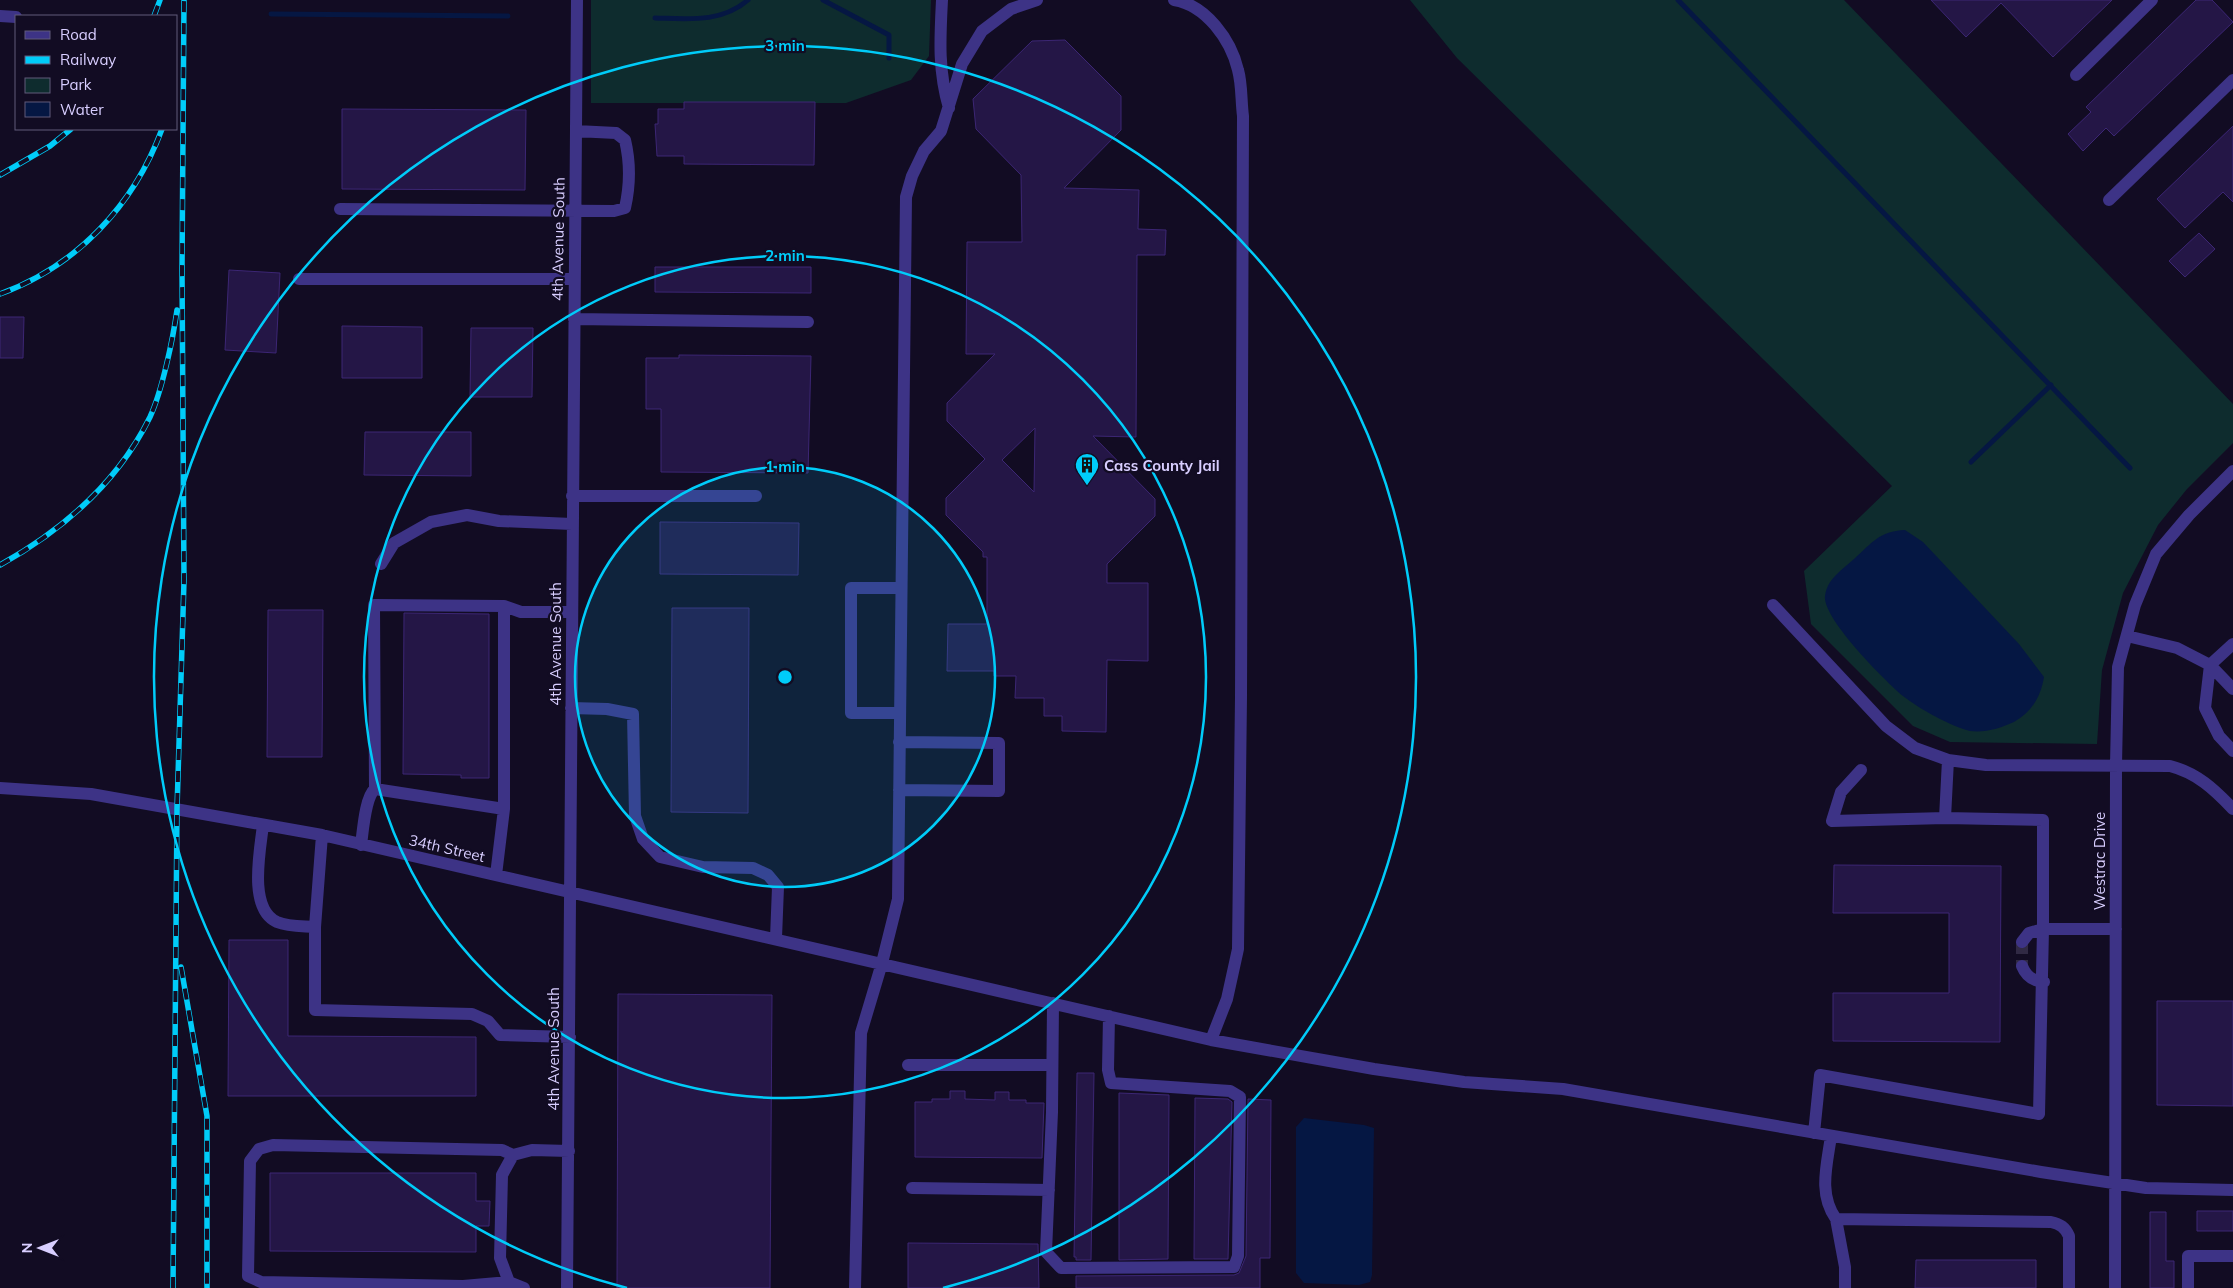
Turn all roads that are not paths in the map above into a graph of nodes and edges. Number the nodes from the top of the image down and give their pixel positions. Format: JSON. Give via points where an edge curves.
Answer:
{"nodes":[{"id":1,"x":577,"y":0,"type":"edge"},
{"id":2,"x":942,"y":0,"type":"edge"},
{"id":3,"x":1037,"y":0,"type":"edge"},
{"id":4,"x":1174,"y":0,"type":"edge"},
{"id":5,"x":2152,"y":0,"type":"edge"},
{"id":6,"x":0,"y":16,"type":"edge"},
{"id":7,"x":15,"y":17,"type":"edge"},
{"id":8,"x":2076,"y":74,"type":"dead end"},
{"id":9,"x":2233,"y":80,"type":"edge"},
{"id":10,"x":949,"y":108,"type":"junction"},
{"id":11,"x":576,"y":131,"type":"junction"},
{"id":12,"x":2108,"y":200,"type":"dead end"},
{"id":13,"x":340,"y":209,"type":"dead end"},
{"id":14,"x":575,"y":210,"type":"junction"},
{"id":15,"x":299,"y":279,"type":"dead end"},
{"id":16,"x":574,"y":279,"type":"junction"},
{"id":17,"x":574,"y":319,"type":"junction"},
{"id":18,"x":808,"y":322,"type":"dead end"},
{"id":19,"x":2233,"y":471,"type":"edge"},
{"id":20,"x":572,"y":496,"type":"junction"},
{"id":21,"x":756,"y":496,"type":"dead end"},
{"id":22,"x":572,"y":524,"type":"junction"},
{"id":23,"x":381,"y":564,"type":"dead end"},
{"id":24,"x":901,"y":588,"type":"junction"},
{"id":25,"x":1773,"y":605,"type":"dead end"},
{"id":26,"x":504,"y":606,"type":"junction"},
{"id":27,"x":572,"y":612,"type":"junction"},
{"id":28,"x":2127,"y":636,"type":"junction"},
{"id":29,"x":2233,"y":644,"type":"edge"},
{"id":30,"x":2210,"y":665,"type":"junction"},
{"id":31,"x":2233,"y":689,"type":"edge"},
{"id":32,"x":571,"y":708,"type":"junction"},
{"id":33,"x":899,"y":713,"type":"junction"},
{"id":34,"x":899,"y":742,"type":"junction"},
{"id":35,"x":2233,"y":751,"type":"edge"},
{"id":36,"x":1948,"y":760,"type":"junction"},
{"id":37,"x":2116,"y":765,"type":"junction"},
{"id":38,"x":1861,"y":770,"type":"dead end"},
{"id":39,"x":0,"y":788,"type":"edge"},
{"id":40,"x":375,"y":789,"type":"junction"},
{"id":41,"x":899,"y":790,"type":"junction"},
{"id":42,"x":2233,"y":808,"type":"edge"},
{"id":43,"x":504,"y":809,"type":"junction"},
{"id":44,"x":1945,"y":818,"type":"junction"},
{"id":45,"x":263,"y":825,"type":"junction"},
{"id":46,"x":322,"y":835,"type":"junction"},
{"id":47,"x":361,"y":845,"type":"junction"},
{"id":48,"x":496,"y":875,"type":"junction"},
{"id":49,"x":570,"y":892,"type":"junction"},
{"id":50,"x":315,"y":927,"type":"junction"},
{"id":51,"x":2043,"y":929,"type":"junction"},
{"id":52,"x":2116,"y":929,"type":"junction"},
{"id":53,"x":776,"y":938,"type":"junction"},
{"id":54,"x":2022,"y":942,"type":"dead end"},
{"id":55,"x":882,"y":963,"type":"junction"},
{"id":56,"x":2022,"y":966,"type":"dead end"},
{"id":57,"x":2044,"y":982,"type":"junction"},
{"id":58,"x":1053,"y":1003,"type":"junction"},
{"id":59,"x":1109,"y":1016,"type":"junction"},
{"id":60,"x":570,"y":1036,"type":"junction"},
{"id":61,"x":1210,"y":1040,"type":"junction"},
{"id":62,"x":908,"y":1065,"type":"dead end"},
{"id":63,"x":1052,"y":1065,"type":"junction"},
{"id":64,"x":1814,"y":1133,"type":"junction"},
{"id":65,"x":1831,"y":1136,"type":"junction"},
{"id":66,"x":569,"y":1151,"type":"junction"},
{"id":67,"x":513,"y":1155,"type":"junction"},
{"id":68,"x":2115,"y":1183,"type":"junction"},
{"id":69,"x":912,"y":1188,"type":"dead end"},
{"id":70,"x":1049,"y":1190,"type":"junction"},
{"id":71,"x":2233,"y":1190,"type":"edge"},
{"id":72,"x":1836,"y":1219,"type":"junction"},
{"id":73,"x":2233,"y":1256,"type":"edge"},
{"id":74,"x":509,"y":1282,"type":"junction"},
{"id":75,"x":524,"y":1288,"type":"edge"},
{"id":76,"x":567,"y":1288,"type":"edge"},
{"id":77,"x":855,"y":1288,"type":"edge"},
{"id":78,"x":1845,"y":1288,"type":"edge"},
{"id":79,"x":2069,"y":1288,"type":"edge"},
{"id":80,"x":2115,"y":1288,"type":"edge"},
{"id":81,"x":2188,"y":1288,"type":"edge"}],
"edges":[{"from":1,"to":11,"type":"street","name":"4th Avenue South"},
{"from":2,"to":10,"type":"street","via":[[942,82]]},
{"from":3,"to":10,"type":"street","via":[[1010,9],[982,31],[962,64]]},
{"from":4,"to":61,"type":"street","via":[[1197,8],[1231,48],[1239,71],[1243,116],[1238,949],[1228,999]]},
{"from":5,"to":8,"type":"street"},
{"from":6,"to":7,"type":"street"},
{"from":9,"to":12,"type":"street"},
{"from":10,"to":24,"type":"street","via":[[941,132],[924,151],[906,197]]},
{"from":11,"to":14,"type":"street","name":"4th Avenue South"},
{"from":11,"to":14,"type":"street","via":[[616,133],[625,140],[628,195],[625,208],[614,211]]},
{"from":13,"to":14,"type":"street"},
{"from":14,"to":16,"type":"street","name":"4th Avenue South"},
{"from":15,"to":16,"type":"street"},
{"from":16,"to":17,"type":"street","name":"4th Avenue South"},
{"from":17,"to":18,"type":"street"},
{"from":17,"to":20,"type":"street","name":"4th Avenue South"},
{"from":19,"to":28,"type":"street","name":"Westrac Drive","via":[[2156,554],[2135,605]]},
{"from":20,"to":21,"type":"street"},
{"from":20,"to":22,"type":"street","name":"4th Avenue South"},
{"from":22,"to":23,"type":"street","via":[[499,520],[467,514],[431,522],[394,543]]},
{"from":22,"to":27,"type":"street","name":"4th Avenue South"},
{"from":24,"to":33,"type":"street"},
{"from":24,"to":33,"type":"street","via":[[850,588],[850,713]]},
{"from":25,"to":36,"type":"street","via":[[1886,726],[1915,748]]},
{"from":26,"to":27,"type":"street","via":[[521,612]]},
{"from":26,"to":40,"type":"street","via":[[374,605]]},
{"from":26,"to":43,"type":"street"},
{"from":27,"to":32,"type":"street","name":"4th Avenue South"},
{"from":28,"to":30,"type":"street","via":[[2177,648]]},
{"from":28,"to":37,"type":"street","name":"Westrac Drive","via":[[2118,667]]},
{"from":29,"to":30,"type":"street"},
{"from":30,"to":31,"type":"street"},
{"from":30,"to":35,"type":"street","via":[[2205,708],[2218,736]]},
{"from":32,"to":49,"type":"street","name":"4th Avenue South"},
{"from":32,"to":53,"type":"street","via":[[633,714],[635,816],[643,839],[660,857],[703,867],[753,868],[768,875],[778,887]]},
{"from":33,"to":34,"type":"street"},
{"from":34,"to":41,"type":"street"},
{"from":34,"to":41,"type":"street","via":[[999,743],[999,791]]},
{"from":36,"to":37,"type":"street","via":[[1986,765]]},
{"from":36,"to":44,"type":"street"},
{"from":37,"to":42,"type":"street","via":[[2170,766],[2185,770]]},
{"from":37,"to":52,"type":"street","name":"Westrac Drive"},
{"from":38,"to":44,"type":"street","via":[[1841,792],[1832,821]]},
{"from":39,"to":45,"type":"street","name":"34th Street","via":[[90,794]]},
{"from":40,"to":43,"type":"street"},
{"from":40,"to":47,"type":"street","via":[[366,811]]},
{"from":41,"to":55,"type":"street","via":[[898,898]]},
{"from":43,"to":48,"type":"street"},
{"from":44,"to":51,"type":"street","via":[[2043,820]]},
{"from":45,"to":46,"type":"street","name":"34th Street"},
{"from":45,"to":50,"type":"street","via":[[258,870],[264,913],[276,922]]},
{"from":46,"to":47,"type":"street","name":"34th Street"},
{"from":46,"to":50,"type":"street"},
{"from":47,"to":48,"type":"street","name":"34th Street"},
{"from":48,"to":49,"type":"street","name":"34th Street"},
{"from":49,"to":53,"type":"street","name":"34th Street"},
{"from":49,"to":60,"type":"street","name":"4th Avenue South"},
{"from":50,"to":60,"type":"street","via":[[314,1010],[472,1014],[488,1022],[500,1035]]},
{"from":51,"to":52,"type":"street"},
{"from":51,"to":54,"type":"street","via":[[2029,933]]},
{"from":51,"to":57,"type":"street"},
{"from":52,"to":68,"type":"street","name":"Westrac Drive"},
{"from":53,"to":55,"type":"street","name":"34th Street"},
{"from":55,"to":58,"type":"street","name":"34th Street"},
{"from":55,"to":77,"type":"street","via":[[861,1032]]},
{"from":56,"to":57,"type":"street","via":[[2026,975],[2036,982]]},
{"from":57,"to":64,"type":"street","via":[[2039,1114],[1820,1075]]},
{"from":58,"to":59,"type":"street","name":"34th Street"},
{"from":58,"to":63,"type":"street"},
{"from":59,"to":61,"type":"street","name":"34th Street"},
{"from":59,"to":70,"type":"street","via":[[1108,1070],[1111,1083],[1230,1091],[1240,1097],[1238,1256],[1234,1267],[1061,1268],[1046,1252]]},
{"from":60,"to":66,"type":"street","name":"4th Avenue South"},
{"from":61,"to":64,"type":"street","name":"34th Street","via":[[1464,1082],[1563,1090]]},
{"from":62,"to":63,"type":"street"},
{"from":63,"to":70,"type":"street"},
{"from":64,"to":65,"type":"street","name":"34th Street"},
{"from":65,"to":68,"type":"street","name":"34th Street"},
{"from":65,"to":72,"type":"street","via":[[1825,1194],[1828,1209]]},
{"from":66,"to":67,"type":"street","via":[[532,1150]]},
{"from":66,"to":76,"type":"street","name":"4th Avenue South"},
{"from":67,"to":74,"type":"street","via":[[502,1175],[500,1230],[500,1258]]},
{"from":67,"to":74,"type":"street","via":[[502,1150],[273,1145],[259,1150],[250,1161],[248,1276],[254,1279],[261,1282],[463,1286]]},
{"from":68,"to":71,"type":"street","name":"34th Street","via":[[2146,1188]]},
{"from":68,"to":80,"type":"street","name":"Westrac Drive"},
{"from":69,"to":70,"type":"street"},
{"from":72,"to":78,"type":"street","via":[[1845,1267]]},
{"from":72,"to":79,"type":"street","via":[[2059,1224],[2069,1236]]},
{"from":73,"to":81,"type":"street","via":[[2188,1256]]},
{"from":74,"to":75,"type":"street"}]}
